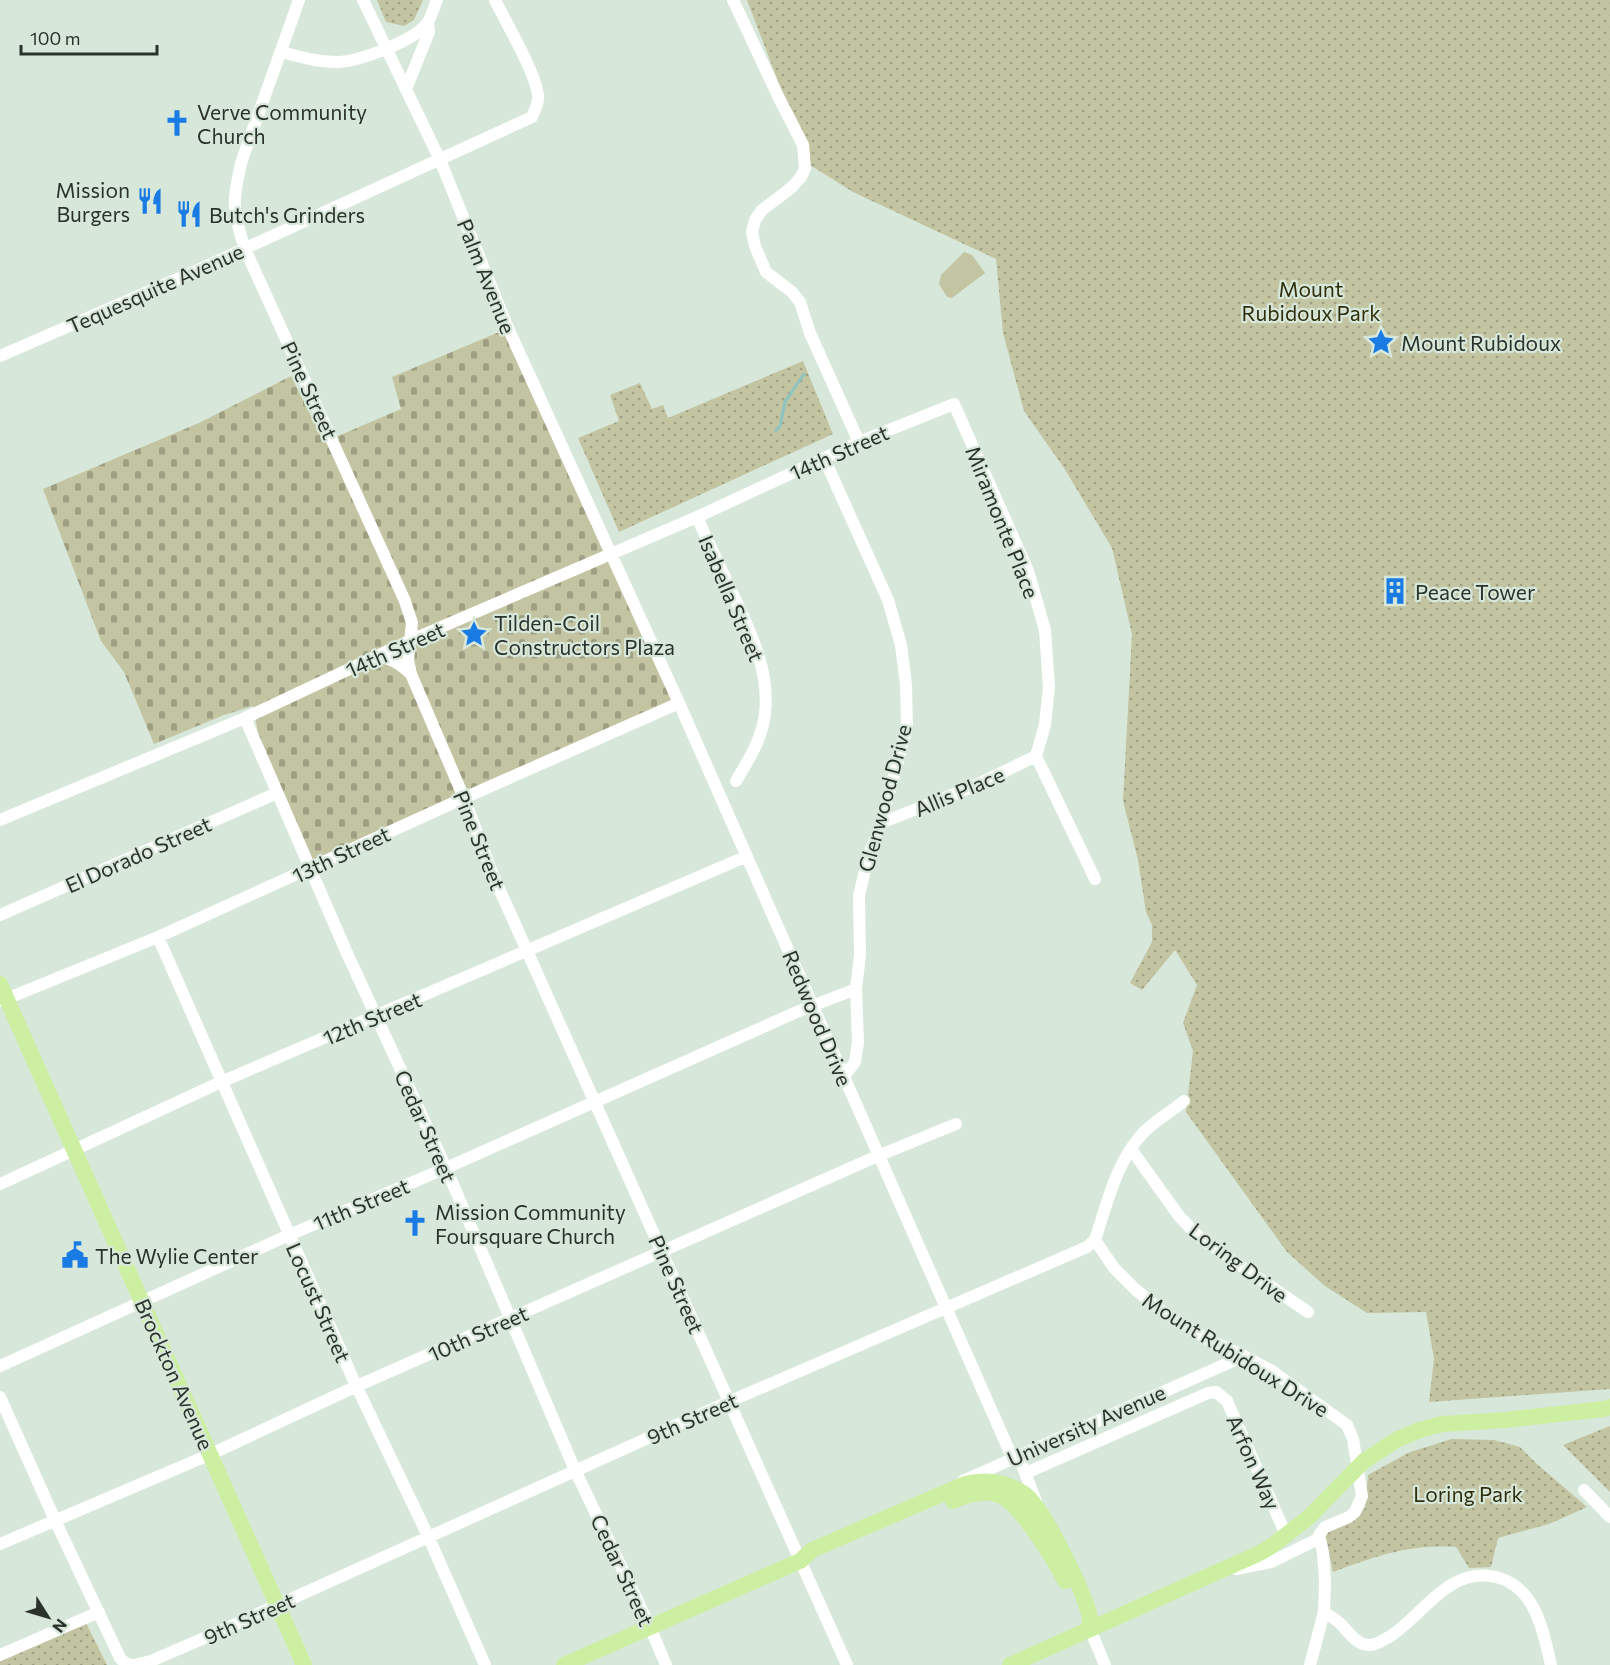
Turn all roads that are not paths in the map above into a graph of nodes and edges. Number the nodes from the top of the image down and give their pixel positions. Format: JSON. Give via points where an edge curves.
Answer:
{"nodes":[{"id":1,"x":299,"y":0,"type":"edge"},
{"id":2,"x":363,"y":0,"type":"edge"},
{"id":3,"x":437,"y":0,"type":"edge"},
{"id":4,"x":495,"y":0,"type":"edge"},
{"id":5,"x":733,"y":0,"type":"edge"},
{"id":6,"x":428,"y":22,"type":"junction"},
{"id":7,"x":386,"y":49,"type":"junction"},
{"id":8,"x":282,"y":52,"type":"junction"},
{"id":9,"x":406,"y":89,"type":"junction"},
{"id":10,"x":440,"y":160,"type":"junction"},
{"id":11,"x":245,"y":249,"type":"junction"},
{"id":12,"x":0,"y":356,"type":"edge"},
{"id":13,"x":954,"y":404,"type":"joint"},
{"id":14,"x":859,"y":442,"type":"junction"},
{"id":15,"x":824,"y":458,"type":"junction"},
{"id":16,"x":697,"y":517,"type":"junction"},
{"id":17,"x":612,"y":553,"type":"junction"},
{"id":18,"x":411,"y":640,"type":"junction"},
{"id":19,"x":376,"y":657,"type":"junction"},
{"id":20,"x":411,"y":674,"type":"junction"},
{"id":21,"x":679,"y":703,"type":"junction"},
{"id":22,"x":245,"y":718,"type":"junction"},
{"id":23,"x":1036,"y":756,"type":"junction"},
{"id":24,"x":736,"y":781,"type":"dead end"},
{"id":25,"x":277,"y":793,"type":"junction"},
{"id":26,"x":464,"y":798,"type":"junction"},
{"id":27,"x":0,"y":820,"type":"edge"},
{"id":28,"x":881,"y":823,"type":"junction"},
{"id":29,"x":745,"y":856,"type":"junction"},
{"id":30,"x":310,"y":869,"type":"junction"},
{"id":31,"x":1095,"y":879,"type":"dead end"},
{"id":32,"x":0,"y":915,"type":"edge"},
{"id":33,"x":158,"y":937,"type":"junction"},
{"id":34,"x":526,"y":951,"type":"junction"},
{"id":35,"x":856,"y":989,"type":"junction"},
{"id":36,"x":2,"y":994,"type":"edge"},
{"id":37,"x":814,"y":1005,"type":"junction"},
{"id":38,"x":377,"y":1017,"type":"junction"},
{"id":39,"x":843,"y":1078,"type":"junction"},
{"id":40,"x":221,"y":1082,"type":"junction"},
{"id":41,"x":594,"y":1101,"type":"junction"},
{"id":42,"x":1184,"y":1101,"type":"dead end"},
{"id":43,"x":956,"y":1124,"type":"dead end"},
{"id":44,"x":1131,"y":1149,"type":"junction"},
{"id":45,"x":76,"y":1150,"type":"junction"},
{"id":46,"x":880,"y":1155,"type":"junction"},
{"id":47,"x":446,"y":1168,"type":"junction"},
{"id":48,"x":0,"y":1184,"type":"edge"},
{"id":49,"x":289,"y":1235,"type":"junction"},
{"id":50,"x":1095,"y":1240,"type":"junction"},
{"id":51,"x":662,"y":1251,"type":"junction"},
{"id":52,"x":142,"y":1301,"type":"junction"},
{"id":53,"x":945,"y":1309,"type":"junction"},
{"id":54,"x":1308,"y":1312,"type":"dead end"},
{"id":55,"x":510,"y":1319,"type":"junction"},
{"id":56,"x":1244,"y":1356,"type":"junction"},
{"id":57,"x":0,"y":1366,"type":"edge"},
{"id":58,"x":357,"y":1386,"type":"junction"},
{"id":59,"x":1216,"y":1392,"type":"joint"},
{"id":60,"x":0,"y":1397,"type":"edge"},
{"id":61,"x":729,"y":1402,"type":"junction"},
{"id":62,"x":1610,"y":1407,"type":"edge"},
{"id":63,"x":211,"y":1454,"type":"junction"},
{"id":64,"x":1012,"y":1457,"type":"junction"},
{"id":65,"x":575,"y":1470,"type":"junction"},
{"id":66,"x":1025,"y":1482,"type":"junction"},
{"id":67,"x":1584,"y":1490,"type":"dead end"},
{"id":68,"x":1004,"y":1497,"type":"junction"},
{"id":69,"x":930,"y":1499,"type":"junction"},
{"id":70,"x":1610,"y":1517,"type":"edge"},
{"id":71,"x":55,"y":1520,"type":"junction"},
{"id":72,"x":1286,"y":1535,"type":"junction"},
{"id":73,"x":428,"y":1536,"type":"junction"},
{"id":74,"x":1318,"y":1539,"type":"junction"},
{"id":75,"x":0,"y":1544,"type":"edge"},
{"id":76,"x":800,"y":1560,"type":"junction"},
{"id":77,"x":1220,"y":1573,"type":"junction"},
{"id":78,"x":279,"y":1605,"type":"junction"},
{"id":79,"x":99,"y":1612,"type":"junction"},
{"id":80,"x":1324,"y":1612,"type":"junction"},
{"id":81,"x":650,"y":1627,"type":"junction"},
{"id":82,"x":1090,"y":1629,"type":"junction"},
{"id":83,"x":0,"y":1654,"type":"edge"},
{"id":84,"x":130,"y":1664,"type":"edge"},
{"id":85,"x":304,"y":1665,"type":"edge"},
{"id":86,"x":485,"y":1665,"type":"edge"},
{"id":87,"x":564,"y":1665,"type":"edge"},
{"id":88,"x":666,"y":1665,"type":"edge"},
{"id":89,"x":847,"y":1665,"type":"edge"},
{"id":90,"x":1010,"y":1665,"type":"edge"},
{"id":91,"x":1105,"y":1665,"type":"edge"},
{"id":92,"x":1310,"y":1665,"type":"edge"},
{"id":93,"x":1551,"y":1665,"type":"edge"}],
"edges":[{"from":1,"to":8,"type":"street","name":"Pine Street"},
{"from":2,"to":7,"type":"street","name":"Palm Avenue"},
{"from":3,"to":6,"type":"street"},
{"from":4,"to":10,"type":"street","name":"Tequesquite Avenue","via":[[526,62],[538,92],[538,104],[532,117]]},
{"from":5,"to":14,"type":"street","via":[[803,145],[806,168],[791,188],[755,220],[754,246],[766,272],[800,302]]},
{"from":6,"to":7,"type":"street","via":[[417,34]]},
{"from":6,"to":9,"type":"street","via":[[429,32]]},
{"from":7,"to":8,"type":"street","via":[[339,62],[308,60]]},
{"from":7,"to":9,"type":"street","name":"Palm Avenue"},
{"from":8,"to":11,"type":"street","name":"Pine Street","via":[[236,184],[234,208]]},
{"from":9,"to":10,"type":"street","name":"Palm Avenue"},
{"from":10,"to":11,"type":"street","name":"Tequesquite Avenue"},
{"from":10,"to":17,"type":"street","name":"Palm Avenue","via":[[508,328]]},
{"from":11,"to":12,"type":"street","name":"Tequesquite Avenue"},
{"from":11,"to":18,"type":"street","name":"Pine Street","via":[[405,601],[412,623]]},
{"from":13,"to":14,"type":"street","name":"14th Street"},
{"from":13,"to":23,"type":"street","name":"Miramonte Place","via":[[1028,571],[1045,630],[1049,687],[1045,725]]},
{"from":14,"to":15,"type":"street","name":"14th Street"},
{"from":15,"to":16,"type":"street","name":"14th Street"},
{"from":15,"to":28,"type":"street","name":"Glenwood Drive","via":[[888,600],[901,645],[907,728]]},
{"from":16,"to":17,"type":"street","name":"14th Street"},
{"from":16,"to":24,"type":"street","name":"Isabella Street","via":[[758,647],[766,687],[760,734]]},
{"from":17,"to":18,"type":"street","name":"14th Street"},
{"from":17,"to":21,"type":"street","name":"Redwood Drive"},
{"from":18,"to":19,"type":"street","name":"14th Street"},
{"from":18,"to":20,"type":"street","name":"Pine Street"},
{"from":19,"to":20,"type":"street","via":[[394,661]]},
{"from":19,"to":22,"type":"street","name":"14th Street"},
{"from":20,"to":26,"type":"street","name":"Pine Street"},
{"from":21,"to":26,"type":"street","name":"13th Street"},
{"from":21,"to":29,"type":"street","name":"Redwood Drive"},
{"from":22,"to":25,"type":"street","name":"Cedar Street"},
{"from":22,"to":27,"type":"street","name":"14th Street"},
{"from":23,"to":28,"type":"street","name":"Allis Place","via":[[972,787]]},
{"from":23,"to":31,"type":"street"},
{"from":25,"to":30,"type":"street","name":"Cedar Street"},
{"from":25,"to":32,"type":"street","name":"El Dorado Street"},
{"from":26,"to":30,"type":"street","name":"13th Street"},
{"from":26,"to":34,"type":"street","name":"Pine Street"},
{"from":28,"to":35,"type":"street","name":"Glenwood Drive","via":[[859,896]]},
{"from":29,"to":34,"type":"street","name":"12th Street"},
{"from":29,"to":37,"type":"street","name":"Redwood Drive"},
{"from":30,"to":33,"type":"street","name":"13th Street"},
{"from":30,"to":38,"type":"street","name":"Cedar Street"},
{"from":33,"to":36,"type":"street","name":"13th Street"},
{"from":33,"to":40,"type":"street","name":"Locust Street"},
{"from":34,"to":38,"type":"street","name":"12th Street"},
{"from":34,"to":41,"type":"street","name":"Pine Street"},
{"from":35,"to":37,"type":"street","name":"11th Street"},
{"from":35,"to":39,"type":"street","name":"Glenwood Drive","via":[[858,1042],[855,1062]]},
{"from":36,"to":45,"type":"main road","name":"Brockton Avenue"},
{"from":37,"to":39,"type":"street","name":"Redwood Drive"},
{"from":37,"to":41,"type":"street","name":"11th Street"},
{"from":38,"to":40,"type":"street","name":"12th Street"},
{"from":38,"to":47,"type":"street","name":"Cedar Street"},
{"from":39,"to":46,"type":"street","name":"Redwood Drive"},
{"from":40,"to":45,"type":"street","name":"12th Street"},
{"from":40,"to":49,"type":"street","name":"Locust Street"},
{"from":41,"to":47,"type":"street","name":"11th Street"},
{"from":41,"to":51,"type":"street","name":"Pine Street"},
{"from":42,"to":44,"type":"street","via":[[1144,1132]]},
{"from":43,"to":46,"type":"street","name":"10th Street"},
{"from":44,"to":50,"type":"street","via":[[1120,1168]]},
{"from":44,"to":54,"type":"street","name":"Loring Drive","via":[[1179,1216],[1200,1238]]},
{"from":45,"to":48,"type":"street","name":"12th Street"},
{"from":45,"to":52,"type":"main road","name":"Brockton Avenue"},
{"from":46,"to":51,"type":"street","name":"10th Street"},
{"from":46,"to":53,"type":"street","name":"Redwood Drive"},
{"from":47,"to":49,"type":"street","name":"11th Street"},
{"from":47,"to":55,"type":"street","name":"Cedar Street"},
{"from":49,"to":52,"type":"street","name":"11th Street"},
{"from":49,"to":58,"type":"street","name":"Locust Street"},
{"from":50,"to":53,"type":"street","name":"9th Street","via":[[1087,1247]]},
{"from":50,"to":56,"type":"street","name":"Mount Rubidoux Drive","via":[[1114,1268],[1158,1308],[1205,1338]]},
{"from":51,"to":55,"type":"street","name":"10th Street"},
{"from":51,"to":61,"type":"street","name":"Pine Street"},
{"from":52,"to":57,"type":"street","name":"11th Street"},
{"from":52,"to":63,"type":"main road","name":"Brockton Avenue"},
{"from":53,"to":61,"type":"street","name":"9th Street"},
{"from":53,"to":64,"type":"street","name":"Redwood Drive"},
{"from":55,"to":58,"type":"street","name":"10th Street"},
{"from":55,"to":65,"type":"street","name":"Cedar Street"},
{"from":56,"to":64,"type":"street","name":"University Avenue"},
{"from":56,"to":74,"type":"street","name":"Mount Rubidoux Drive","via":[[1272,1371],[1347,1425],[1353,1439],[1361,1501],[1348,1517],[1320,1531]]},
{"from":58,"to":63,"type":"street","name":"10th Street"},
{"from":58,"to":73,"type":"street","name":"Locust Street"},
{"from":59,"to":66,"type":"street","name":"University Avenue"},
{"from":59,"to":72,"type":"street","name":"Arfon Way","via":[[1227,1401]]},
{"from":60,"to":71,"type":"street"},
{"from":61,"to":65,"type":"street","name":"9th Street"},
{"from":61,"to":76,"type":"street","name":"Pine Street"},
{"from":62,"to":72,"type":"main road","via":[[1442,1424],[1420,1430],[1364,1461]]},
{"from":63,"to":71,"type":"street","name":"10th Street"},
{"from":63,"to":78,"type":"main road","name":"Brockton Avenue"},
{"from":64,"to":66,"type":"street","name":"Redwood Drive","via":[[1022,1465]]},
{"from":64,"to":69,"type":"street","name":"University Avenue"},
{"from":65,"to":73,"type":"street","name":"9th Street"},
{"from":65,"to":81,"type":"street","name":"Cedar Street"},
{"from":66,"to":68,"type":"street"},
{"from":66,"to":69,"type":"main road","name":"University Avenue","via":[[979,1480]]},
{"from":66,"to":82,"type":"main road","name":"Redwood Drive","via":[[1089,1612]]},
{"from":67,"to":70,"type":"street"},
{"from":68,"to":76,"type":"main road","name":"University Avenue","via":[[971,1494],[813,1562]]},
{"from":68,"to":82,"type":"main road","name":"Redwood Drive","via":[[1017,1507],[1063,1576]]},
{"from":69,"to":76,"type":"main road","name":"University Avenue","via":[[811,1551]]},
{"from":71,"to":75,"type":"street","name":"10th Street"},
{"from":71,"to":79,"type":"street"},
{"from":72,"to":77,"type":"main road"},
{"from":73,"to":78,"type":"street","name":"9th Street"},
{"from":73,"to":86,"type":"street","name":"Locust Street"},
{"from":74,"to":77,"type":"street","name":"Mount Rubidoux Drive","via":[[1271,1562]]},
{"from":74,"to":80,"type":"street","via":[[1323,1552]]},
{"from":76,"to":81,"type":"main road","name":"University Avenue"},
{"from":76,"to":89,"type":"street","name":"Pine Street"},
{"from":77,"to":82,"type":"main road"},
{"from":78,"to":84,"type":"street","name":"9th Street","via":[[151,1661]]},
{"from":78,"to":85,"type":"main road","name":"Brockton Avenue"},
{"from":79,"to":83,"type":"street"},
{"from":79,"to":84,"type":"street","via":[[120,1658]]},
{"from":80,"to":92,"type":"street"},
{"from":80,"to":93,"type":"street","via":[[1355,1639],[1367,1645],[1378,1643],[1403,1628],[1438,1593],[1458,1581],[1480,1574],[1502,1579],[1526,1597],[1536,1611]]},
{"from":81,"to":87,"type":"main road","name":"University Avenue"},
{"from":81,"to":88,"type":"street","name":"Cedar Street"},
{"from":82,"to":90,"type":"main road"},
{"from":82,"to":91,"type":"street","name":"Redwood Drive"}]}
